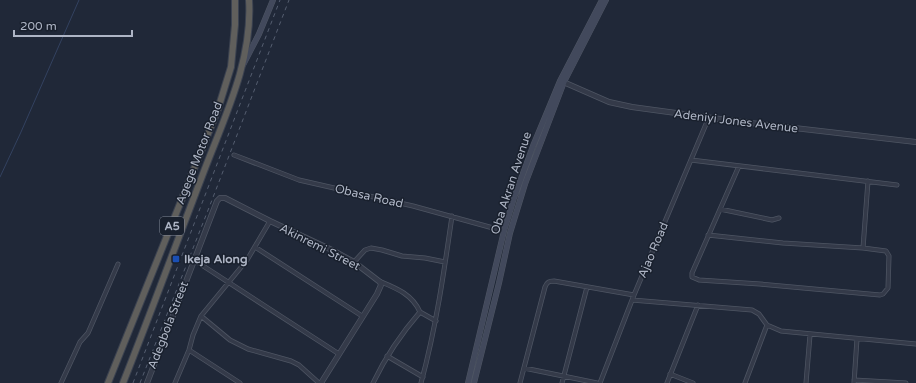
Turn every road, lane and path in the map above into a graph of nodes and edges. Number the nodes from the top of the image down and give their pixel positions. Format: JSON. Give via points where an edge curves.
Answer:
{"nodes":[{"id":1,"x":235,"y":0,"type":"edge"},
{"id":2,"x":249,"y":0,"type":"edge"},
{"id":3,"x":273,"y":0,"type":"edge"},
{"id":4,"x":602,"y":0,"type":"edge"},
{"id":5,"x":606,"y":0,"type":"edge"},
{"id":6,"x":242,"y":68,"type":"junction"},
{"id":7,"x":562,"y":82,"type":"junction"},
{"id":8,"x":709,"y":117,"type":"junction"},
{"id":9,"x":916,"y":142,"type":"edge"},
{"id":10,"x":234,"y":155,"type":"dead end"},
{"id":11,"x":692,"y":160,"type":"junction"},
{"id":12,"x":739,"y":166,"type":"junction"},
{"id":13,"x":868,"y":181,"type":"junction"},
{"id":14,"x":897,"y":185,"type":"dead end"},
{"id":15,"x":217,"y":201,"type":"joint"},
{"id":16,"x":720,"y":209,"type":"junction"},
{"id":17,"x":452,"y":216,"type":"junction"},
{"id":18,"x":779,"y":218,"type":"dead end"},
{"id":19,"x":270,"y":221,"type":"junction"},
{"id":20,"x":504,"y":231,"type":"junction"},
{"id":21,"x":708,"y":235,"type":"junction"},
{"id":22,"x":255,"y":247,"type":"junction"},
{"id":23,"x":863,"y":248,"type":"junction"},
{"id":24,"x":194,"y":260,"type":"junction"},
{"id":25,"x":354,"y":262,"type":"junction"},
{"id":26,"x":445,"y":262,"type":"junction"},
{"id":27,"x":118,"y":264,"type":"dead end"},
{"id":28,"x":379,"y":281,"type":"junction"},
{"id":29,"x":229,"y":284,"type":"junction"},
{"id":30,"x":587,"y":287,"type":"junction"},
{"id":31,"x":634,"y":295,"type":"junction"},
{"id":32,"x":632,"y":300,"type":"junction"},
{"id":33,"x":698,"y":305,"type":"junction"},
{"id":34,"x":420,"y":312,"type":"junction"},
{"id":35,"x":201,"y":316,"type":"junction"},
{"id":36,"x":362,"y":316,"type":"junction"},
{"id":37,"x":436,"y":321,"type":"junction"},
{"id":38,"x":767,"y":325,"type":"junction"},
{"id":39,"x":810,"y":335,"type":"junction"},
{"id":40,"x":857,"y":339,"type":"junction"},
{"id":41,"x":916,"y":344,"type":"edge"},
{"id":42,"x":189,"y":350,"type":"junction"},
{"id":43,"x":339,"y":354,"type":"junction"},
{"id":44,"x":386,"y":356,"type":"junction"},
{"id":45,"x":524,"y":368,"type":"junction"},
{"id":46,"x":670,"y":374,"type":"junction"},
{"id":47,"x":564,"y":376,"type":"junction"},
{"id":48,"x":423,"y":377,"type":"junction"},
{"id":49,"x":854,"y":382,"type":"edge"},
{"id":50,"x":61,"y":383,"type":"edge"},
{"id":51,"x":108,"y":383,"type":"edge"},
{"id":52,"x":123,"y":383,"type":"edge"},
{"id":53,"x":147,"y":383,"type":"edge"},
{"id":54,"x":175,"y":383,"type":"edge"},
{"id":55,"x":240,"y":383,"type":"edge"},
{"id":56,"x":320,"y":383,"type":"edge"},
{"id":57,"x":373,"y":383,"type":"edge"},
{"id":58,"x":421,"y":383,"type":"edge"},
{"id":59,"x":468,"y":383,"type":"edge"},
{"id":60,"x":474,"y":383,"type":"edge"},
{"id":61,"x":520,"y":383,"type":"edge"},
{"id":62,"x":562,"y":383,"type":"edge"},
{"id":63,"x":596,"y":383,"type":"edge"},
{"id":64,"x":600,"y":383,"type":"edge"},
{"id":65,"x":667,"y":383,"type":"edge"},
{"id":66,"x":693,"y":383,"type":"edge"},
{"id":67,"x":745,"y":383,"type":"edge"},
{"id":68,"x":806,"y":383,"type":"edge"},
{"id":69,"x":906,"y":383,"type":"edge"}],
"edges":[{"from":1,"to":51,"type":"highway","name":"Agege Motor Road","number":"A5","via":[[231,67],[218,109]]},
{"from":2,"to":6,"type":"highway","number":"A5","via":[[249,27]]},
{"from":3,"to":6,"type":"main road","name":"Agege Motor Road"},
{"from":4,"to":7,"type":"main road","name":"Oba Akran Avenue"},
{"from":5,"to":7,"type":"main road","name":"Oba Akran Avenue"},
{"from":6,"to":52,"type":"highway","name":"Agege Motor Road","number":"A5"},
{"from":7,"to":8,"type":"street","name":"Adeniyi Jones Avenue","via":[[609,102],[655,111]]},
{"from":7,"to":20,"type":"main road","name":"Oba Akran Avenue","via":[[532,146]]},
{"from":7,"to":60,"type":"main road","name":"Oba Akran Avenue","via":[[517,209]]},
{"from":8,"to":9,"type":"street","name":"Adeniyi Jones Avenue"},
{"from":8,"to":11,"type":"street","name":"Ajao Road"},
{"from":10,"to":17,"type":"street","name":"Obasa Road","via":[[299,180]]},
{"from":11,"to":12,"type":"street"},
{"from":11,"to":31,"type":"street","name":"Ajao Road"},
{"from":12,"to":13,"type":"street"},
{"from":12,"to":16,"type":"street"},
{"from":13,"to":14,"type":"street"},
{"from":13,"to":23,"type":"street"},
{"from":15,"to":19,"type":"street","name":"Akinremi Street","via":[[225,198]]},
{"from":15,"to":24,"type":"street","name":"Adegbola Street"},
{"from":16,"to":18,"type":"street","via":[[772,220]]},
{"from":16,"to":21,"type":"street"},
{"from":17,"to":20,"type":"street","name":"Obasa Road"},
{"from":17,"to":26,"type":"street"},
{"from":19,"to":22,"type":"street"},
{"from":19,"to":25,"type":"street","name":"Akinremi Street"},
{"from":20,"to":59,"type":"main road","name":"Oba Akran Avenue"},
{"from":21,"to":23,"type":"street"},
{"from":21,"to":23,"type":"street","via":[[692,273],[692,277],[699,280],[883,294],[888,288],[889,256],[886,251]]},
{"from":22,"to":29,"type":"street"},
{"from":22,"to":36,"type":"street"},
{"from":24,"to":29,"type":"street"},
{"from":24,"to":53,"type":"street","name":"Adegbola Street"},
{"from":25,"to":26,"type":"street","via":[[365,250],[371,248],[402,256]]},
{"from":25,"to":28,"type":"street","name":"Akinremi Street"},
{"from":26,"to":37,"type":"street"},
{"from":27,"to":50,"type":"street","via":[[88,333],[80,342]]},
{"from":28,"to":34,"type":"street","via":[[398,288],[411,298]]},
{"from":28,"to":36,"type":"street","via":[[380,289]]},
{"from":29,"to":35,"type":"street"},
{"from":29,"to":43,"type":"street"},
{"from":30,"to":31,"type":"street"},
{"from":30,"to":45,"type":"street","via":[[550,280],[547,283]]},
{"from":30,"to":47,"type":"street"},
{"from":31,"to":32,"type":"street","name":"Ajao Road"},
{"from":32,"to":33,"type":"street"},
{"from":32,"to":64,"type":"street","name":"Ajao Road"},
{"from":33,"to":38,"type":"street","via":[[752,310],[759,314]]},
{"from":33,"to":46,"type":"street"},
{"from":34,"to":37,"type":"street"},
{"from":34,"to":44,"type":"street"},
{"from":35,"to":42,"type":"street"},
{"from":35,"to":56,"type":"street","via":[[230,340],[248,349],[291,361]]},
{"from":36,"to":43,"type":"street"},
{"from":37,"to":48,"type":"street"},
{"from":38,"to":39,"type":"street","via":[[781,332]]},
{"from":38,"to":67,"type":"street"},
{"from":39,"to":40,"type":"street"},
{"from":39,"to":68,"type":"street"},
{"from":40,"to":41,"type":"street"},
{"from":40,"to":49,"type":"street"},
{"from":42,"to":54,"type":"street"},
{"from":42,"to":55,"type":"street"},
{"from":43,"to":56,"type":"street"},
{"from":44,"to":48,"type":"street"},
{"from":44,"to":57,"type":"street"},
{"from":45,"to":47,"type":"street"},
{"from":45,"to":61,"type":"street"},
{"from":46,"to":65,"type":"street"},
{"from":46,"to":66,"type":"street"},
{"from":47,"to":62,"type":"street"},
{"from":47,"to":63,"type":"street"},
{"from":48,"to":58,"type":"street"},
{"from":49,"to":69,"type":"street"}]}
